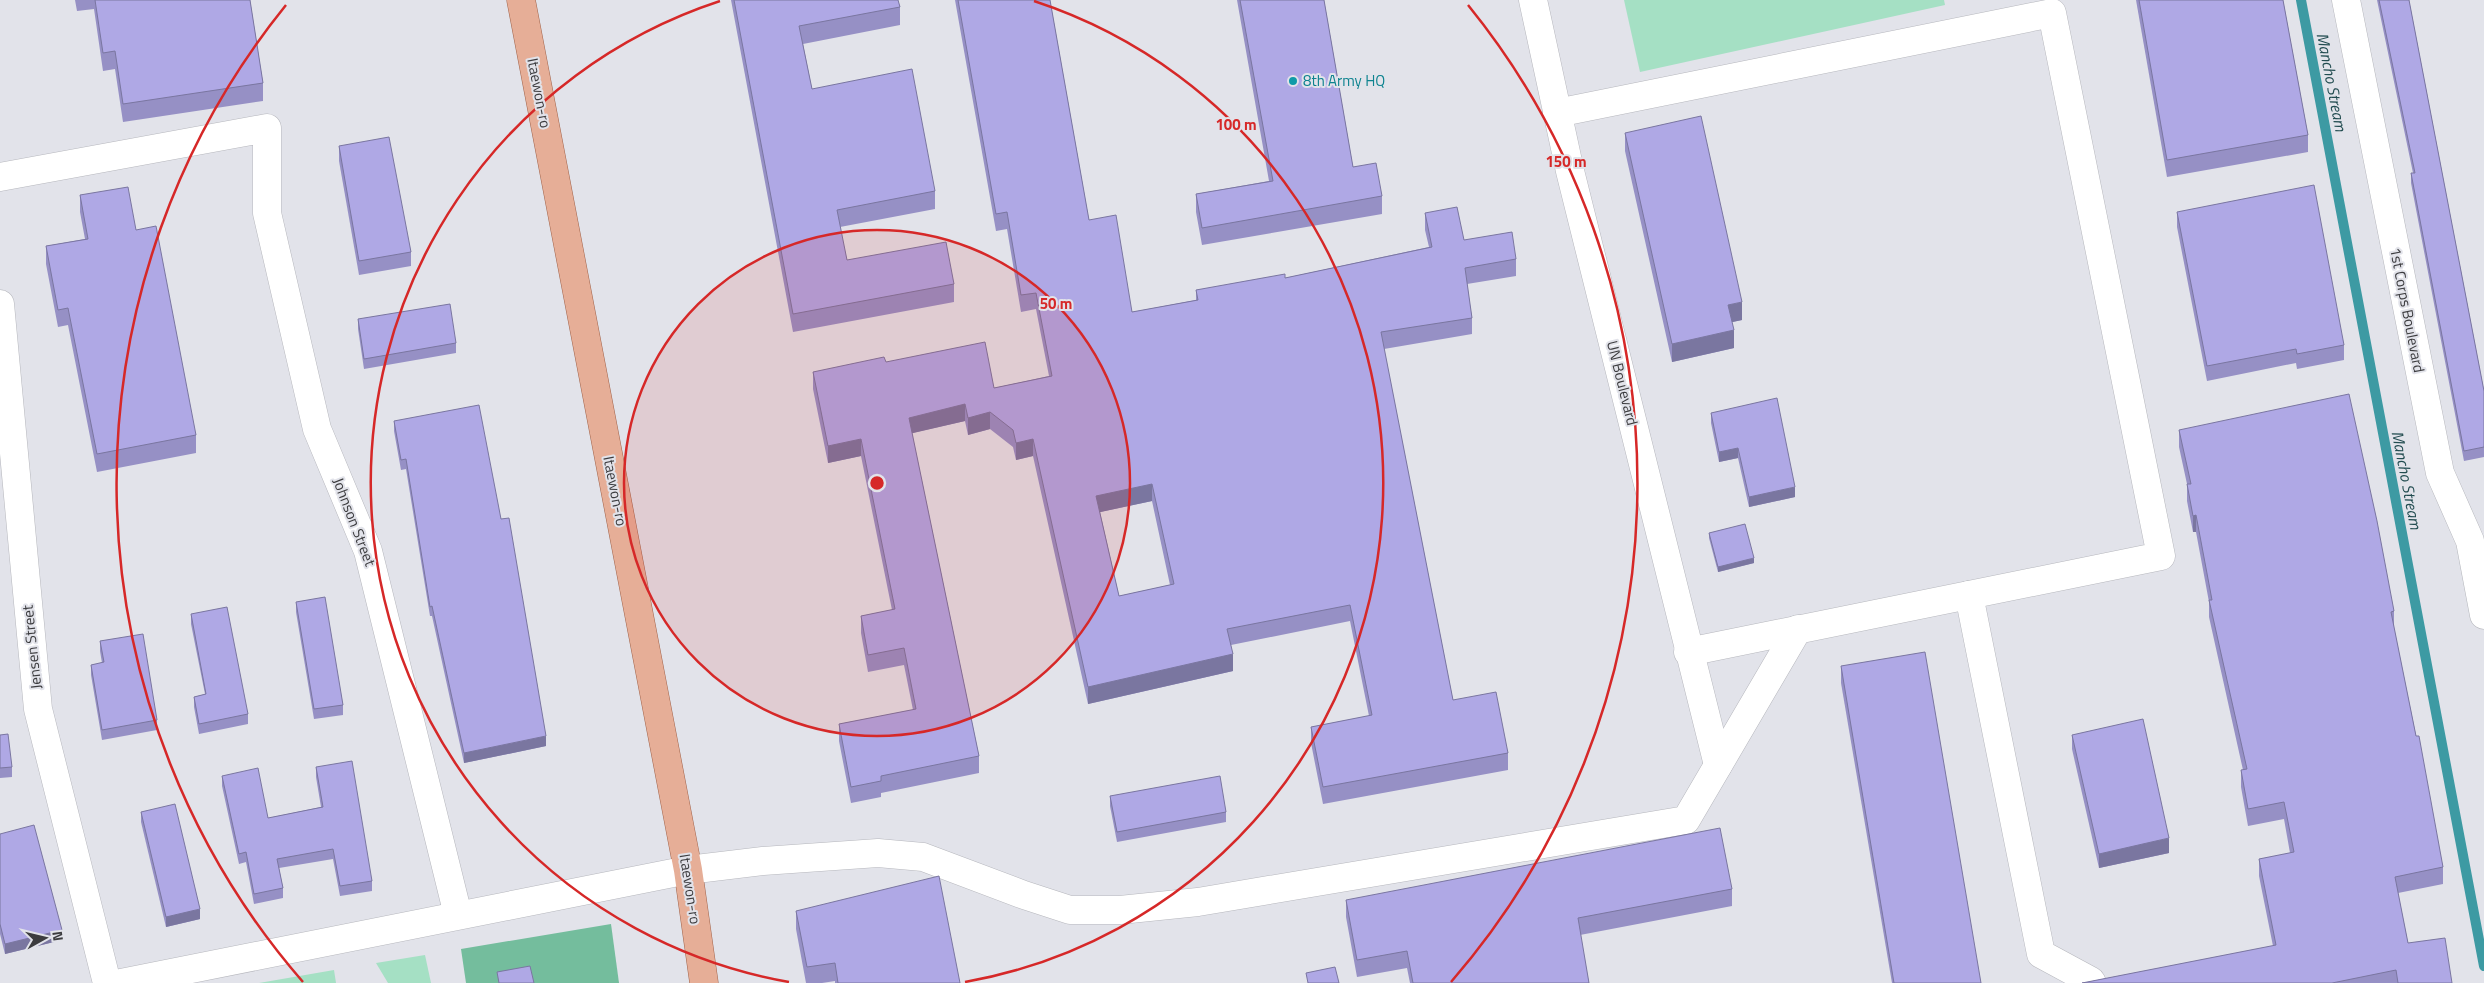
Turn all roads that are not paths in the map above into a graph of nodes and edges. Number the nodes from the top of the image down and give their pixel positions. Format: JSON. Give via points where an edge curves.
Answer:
{"nodes":[{"id":1,"x":521,"y":0,"type":"edge"},
{"id":2,"x":1533,"y":0,"type":"edge"},
{"id":3,"x":2346,"y":0,"type":"edge"},
{"id":4,"x":1557,"y":113,"type":"junction"},
{"id":5,"x":0,"y":177,"type":"edge"},
{"id":6,"x":0,"y":304,"type":"edge"},
{"id":7,"x":1969,"y":595,"type":"junction"},
{"id":8,"x":2484,"y":616,"type":"edge"},
{"id":9,"x":1798,"y":629,"type":"junction"},
{"id":10,"x":1688,"y":652,"type":"junction"},
{"id":11,"x":1718,"y":765,"type":"junction"},
{"id":12,"x":688,"y":870,"type":"junction"},
{"id":13,"x":458,"y":915,"type":"junction"},
{"id":14,"x":107,"y":983,"type":"edge"},
{"id":15,"x":121,"y":983,"type":"edge"},
{"id":16,"x":704,"y":983,"type":"edge"},
{"id":17,"x":2092,"y":983,"type":"edge"}],
"edges":[{"from":1,"to":12,"type":"main road","name":"Itaewon-ro"},
{"from":2,"to":4,"type":"lane","name":"UN Boulevard"},
{"from":3,"to":8,"type":"lane","name":"1st Corps Boulevard","via":[[2440,473],[2470,541]]},
{"from":4,"to":7,"type":"lane","via":[[2052,13],[2161,556]]},
{"from":4,"to":10,"type":"lane","name":"UN Boulevard"},
{"from":5,"to":13,"type":"lane","name":"Johnson Street","via":[[267,128],[267,213],[317,429],[368,551]]},
{"from":6,"to":14,"type":"lane","name":"Jensen Street","via":[[38,709]]},
{"from":7,"to":9,"type":"lane"},
{"from":7,"to":17,"type":"lane","via":[[2041,954]]},
{"from":9,"to":10,"type":"lane"},
{"from":9,"to":11,"type":"lane"},
{"from":10,"to":11,"type":"lane","name":"UN Boulevard"},
{"from":11,"to":12,"type":"lane","via":[[1686,820],[1183,904],[1120,910],[1070,910],[923,857],[878,853]]},
{"from":12,"to":13,"type":"lane"},
{"from":12,"to":16,"type":"main road","name":"Itaewon-ro"},
{"from":13,"to":15,"type":"lane"}]}
